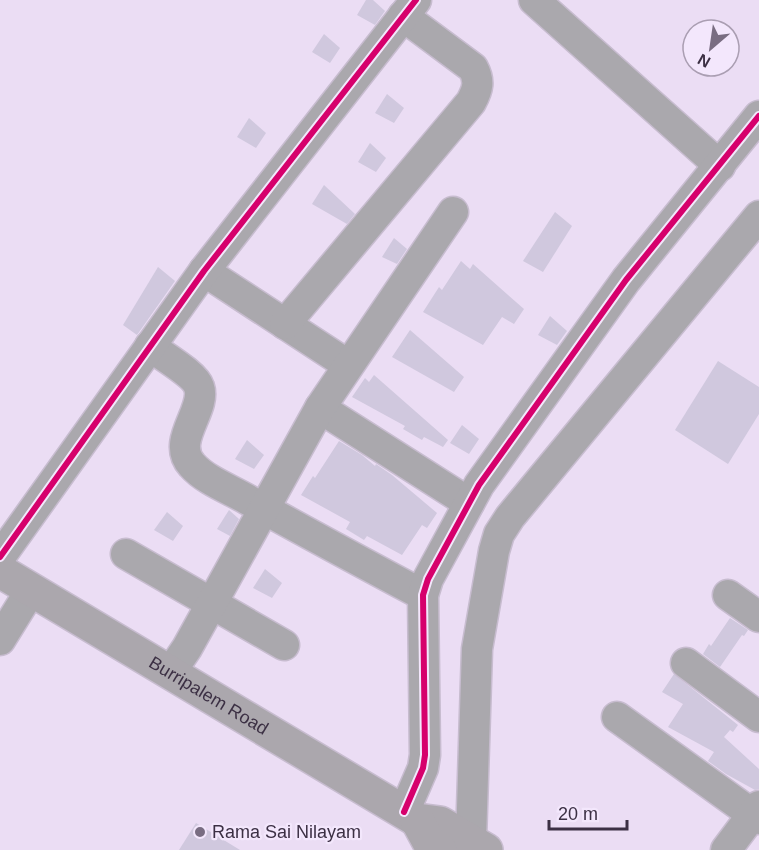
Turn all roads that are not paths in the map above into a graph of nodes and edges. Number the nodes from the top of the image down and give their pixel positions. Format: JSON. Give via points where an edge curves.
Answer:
{"nodes":[{"id":1,"x":534,"y":0,"type":"edge"},
{"id":2,"x":410,"y":8,"type":"edge"},
{"id":3,"x":759,"y":116,"type":"edge"},
{"id":4,"x":720,"y":166,"type":"junction"},
{"id":5,"x":453,"y":212,"type":"dead end"},
{"id":6,"x":759,"y":216,"type":"edge"},
{"id":7,"x":204,"y":271,"type":"junction"},
{"id":8,"x":285,"y":324,"type":"junction"},
{"id":9,"x":150,"y":346,"type":"junction"},
{"id":10,"x":348,"y":365,"type":"junction"},
{"id":11,"x":320,"y":408,"type":"junction"},
{"id":12,"x":469,"y":503,"type":"junction"},
{"id":13,"x":264,"y":509,"type":"junction"},
{"id":14,"x":126,"y":554,"type":"dead end"},
{"id":15,"x":0,"y":556,"type":"edge"},
{"id":16,"x":0,"y":571,"type":"edge"},
{"id":17,"x":31,"y":590,"type":"junction"},
{"id":18,"x":423,"y":595,"type":"junction"},
{"id":19,"x":728,"y":595,"type":"dead end"},
{"id":20,"x":206,"y":613,"type":"junction"},
{"id":21,"x":759,"y":617,"type":"edge"},
{"id":22,"x":0,"y":640,"type":"edge"},
{"id":23,"x":284,"y":645,"type":"dead end"},
{"id":24,"x":178,"y":661,"type":"junction"},
{"id":25,"x":686,"y":663,"type":"dead end"},
{"id":26,"x":617,"y":717,"type":"dead end"},
{"id":27,"x":759,"y":717,"type":"edge"},
{"id":28,"x":757,"y":813,"type":"edge"},
{"id":29,"x":411,"y":816,"type":"junction"},
{"id":30,"x":479,"y":845,"type":"edge"},
{"id":31,"x":440,"y":850,"type":"edge"},
{"id":32,"x":726,"y":850,"type":"edge"}],
"edges":[{"from":1,"to":4,"type":"street"},
{"from":2,"to":7,"type":"street"},
{"from":2,"to":8,"type":"street","via":[[472,68],[478,78],[477,90]]},
{"from":3,"to":4,"type":"street"},
{"from":4,"to":12,"type":"street","via":[[626,280]]},
{"from":5,"to":10,"type":"street"},
{"from":6,"to":30,"type":"street","via":[[500,534],[477,650]]},
{"from":7,"to":8,"type":"street"},
{"from":7,"to":9,"type":"street"},
{"from":8,"to":10,"type":"street"},
{"from":9,"to":13,"type":"street","via":[[199,386],[200,397],[185,443],[185,455],[202,473]]},
{"from":9,"to":15,"type":"street"},
{"from":10,"to":11,"type":"street"},
{"from":11,"to":12,"type":"street"},
{"from":11,"to":13,"type":"street"},
{"from":12,"to":18,"type":"street"},
{"from":13,"to":18,"type":"street"},
{"from":13,"to":20,"type":"street"},
{"from":14,"to":20,"type":"street"},
{"from":16,"to":17,"type":"main road","name":"Burripalem Road"},
{"from":17,"to":22,"type":"street"},
{"from":17,"to":24,"type":"main road","name":"Burripalem Road"},
{"from":18,"to":29,"type":"street","via":[[425,755]]},
{"from":19,"to":21,"type":"street"},
{"from":20,"to":23,"type":"street"},
{"from":20,"to":24,"type":"street"},
{"from":24,"to":29,"type":"main road","name":"Burripalem Road"},
{"from":25,"to":27,"type":"street"},
{"from":26,"to":28,"type":"street"},
{"from":28,"to":32,"type":"street"},
{"from":29,"to":30,"type":"main road","name":"Burripalem Road","via":[[440,823]]},
{"from":29,"to":31,"type":"main road","name":"Burripalem Road","via":[[429,842]]}]}
